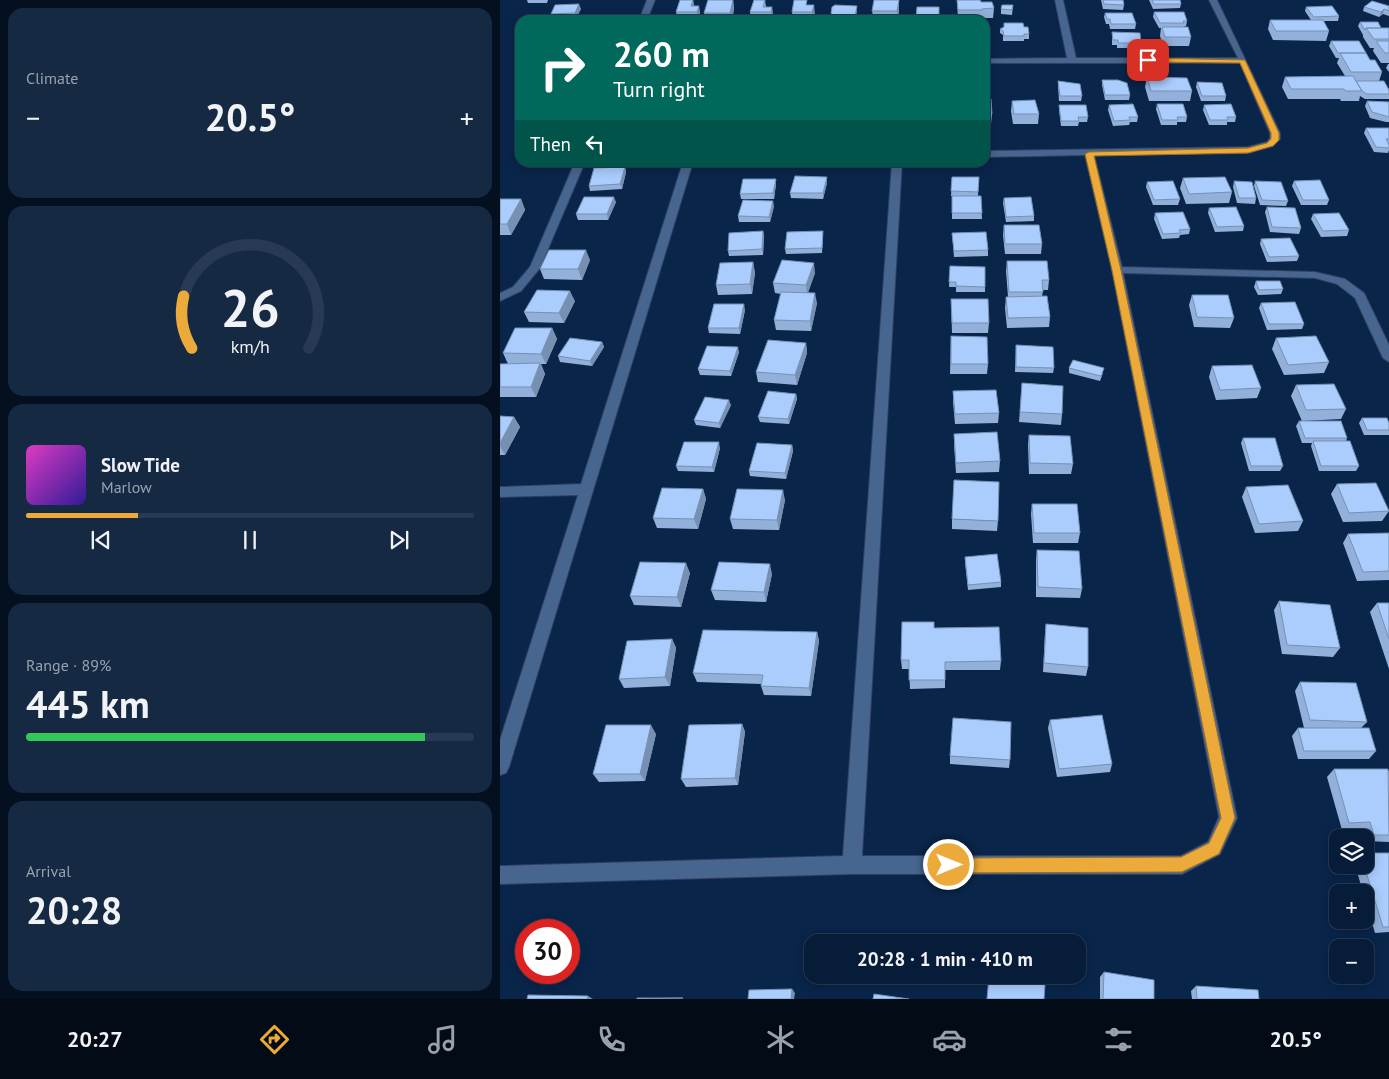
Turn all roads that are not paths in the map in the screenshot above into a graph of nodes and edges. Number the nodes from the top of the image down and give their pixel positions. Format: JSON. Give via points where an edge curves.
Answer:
{"nodes":[{"id":1,"x":651,"y":0,"type":"edge"},
{"id":2,"x":1059,"y":0,"type":"edge"},
{"id":3,"x":1213,"y":0,"type":"edge"},
{"id":4,"x":645,"y":15,"type":"edge"},
{"id":5,"x":990,"y":60,"type":"edge"},
{"id":6,"x":1072,"y":60,"type":"junction"},
{"id":7,"x":1243,"y":61,"type":"junction"},
{"id":8,"x":990,"y":154,"type":"edge"},
{"id":9,"x":1089,"y":154,"type":"junction"},
{"id":10,"x":578,"y":167,"type":"edge"},
{"id":11,"x":686,"y":167,"type":"edge"},
{"id":12,"x":896,"y":167,"type":"edge"},
{"id":13,"x":1116,"y":270,"type":"junction"},
{"id":14,"x":500,"y":297,"type":"edge"},
{"id":15,"x":1389,"y":358,"type":"edge"},
{"id":16,"x":587,"y":489,"type":"junction"},
{"id":17,"x":500,"y":492,"type":"edge"},
{"id":18,"x":500,"y":767,"type":"edge"},
{"id":19,"x":852,"y":865,"type":"junction"},
{"id":20,"x":500,"y":876,"type":"edge"}],
"edges":[{"from":1,"to":4,"type":"street"},
{"from":2,"to":6,"type":"street"},
{"from":3,"to":7,"type":"street"},
{"from":5,"to":6,"type":"street"},
{"from":6,"to":7,"type":"street"},
{"from":7,"to":9,"type":"street","via":[[1275,133],[1275,140],[1270,144],[1248,150]]},
{"from":8,"to":9,"type":"street"},
{"from":9,"to":13,"type":"street"},
{"from":10,"to":14,"type":"street","via":[[534,268],[517,289]]},
{"from":11,"to":16,"type":"street"},
{"from":12,"to":19,"type":"street"},
{"from":13,"to":15,"type":"street","via":[[1315,274],[1341,281],[1360,296]]},
{"from":13,"to":19,"type":"street","via":[[1228,818],[1214,848],[1182,864]]},
{"from":16,"to":17,"type":"street"},
{"from":16,"to":18,"type":"street"},
{"from":19,"to":20,"type":"street"}]}
